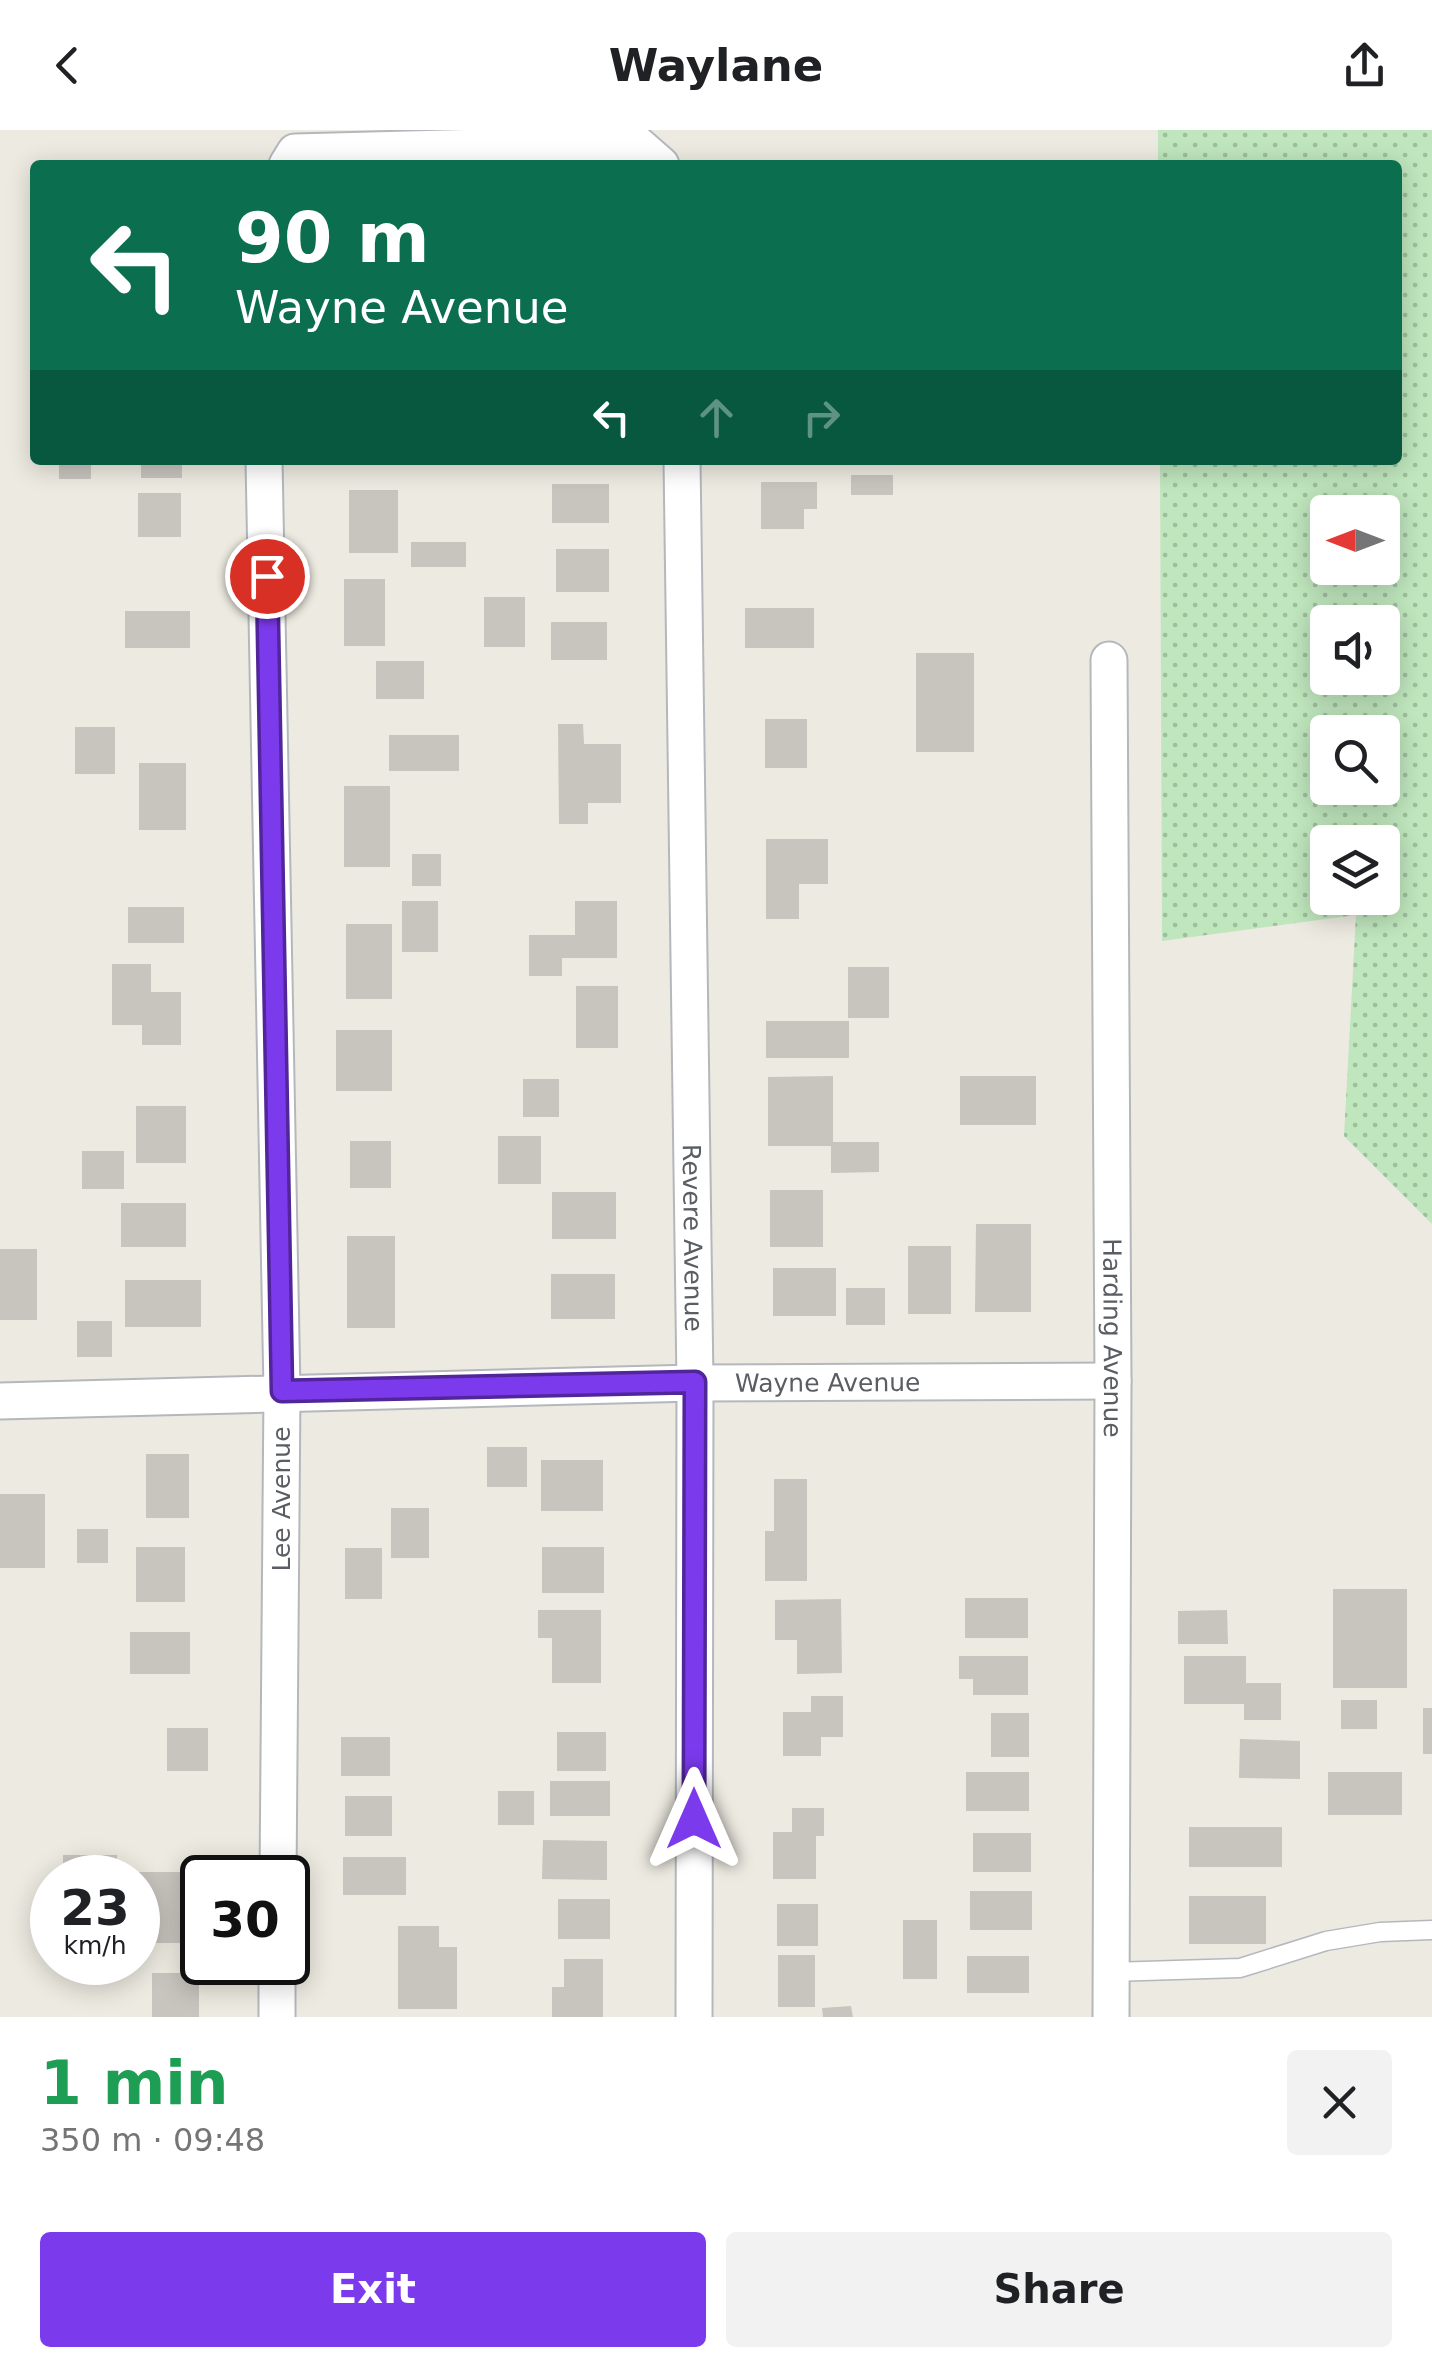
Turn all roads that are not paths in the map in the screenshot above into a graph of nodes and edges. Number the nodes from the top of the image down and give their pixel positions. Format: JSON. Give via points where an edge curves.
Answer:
{"nodes":[{"id":1,"x":290,"y":160,"type":"edge"},
{"id":2,"x":656,"y":160,"type":"edge"},
{"id":3,"x":264,"y":465,"type":"edge"},
{"id":4,"x":682,"y":465,"type":"edge"},
{"id":5,"x":1109,"y":660,"type":"dead end"},
{"id":6,"x":1113,"y":1380,"type":"junction"},
{"id":7,"x":695,"y":1382,"type":"junction"},
{"id":8,"x":282,"y":1391,"type":"junction"},
{"id":9,"x":0,"y":1401,"type":"edge"},
{"id":10,"x":278,"y":1855,"type":"edge"},
{"id":11,"x":1432,"y":1930,"type":"edge"},
{"id":12,"x":1111,"y":1972,"type":"junction"},
{"id":13,"x":277,"y":1985,"type":"edge"},
{"id":14,"x":277,"y":2017,"type":"edge"},
{"id":15,"x":694,"y":2017,"type":"edge"},
{"id":16,"x":1111,"y":2017,"type":"edge"}],
"edges":[{"from":1,"to":2,"type":"street","via":[[294,152],[636,143]]},
{"from":3,"to":8,"type":"street","name":"Lee Avenue"},
{"from":4,"to":7,"type":"street","name":"Revere Avenue"},
{"from":5,"to":6,"type":"street","name":"Harding Avenue"},
{"from":6,"to":7,"type":"street","name":"Wayne Avenue"},
{"from":6,"to":12,"type":"street","name":"Harding Avenue"},
{"from":7,"to":8,"type":"street","name":"Wayne Avenue"},
{"from":7,"to":15,"type":"street","name":"Revere Avenue"},
{"from":8,"to":9,"type":"street","name":"Wayne Avenue"},
{"from":8,"to":10,"type":"street","name":"Lee Avenue"},
{"from":11,"to":12,"type":"lane","via":[[1326,1941],[1240,1968]]},
{"from":12,"to":16,"type":"street","name":"Harding Avenue"},
{"from":13,"to":14,"type":"street"}]}
